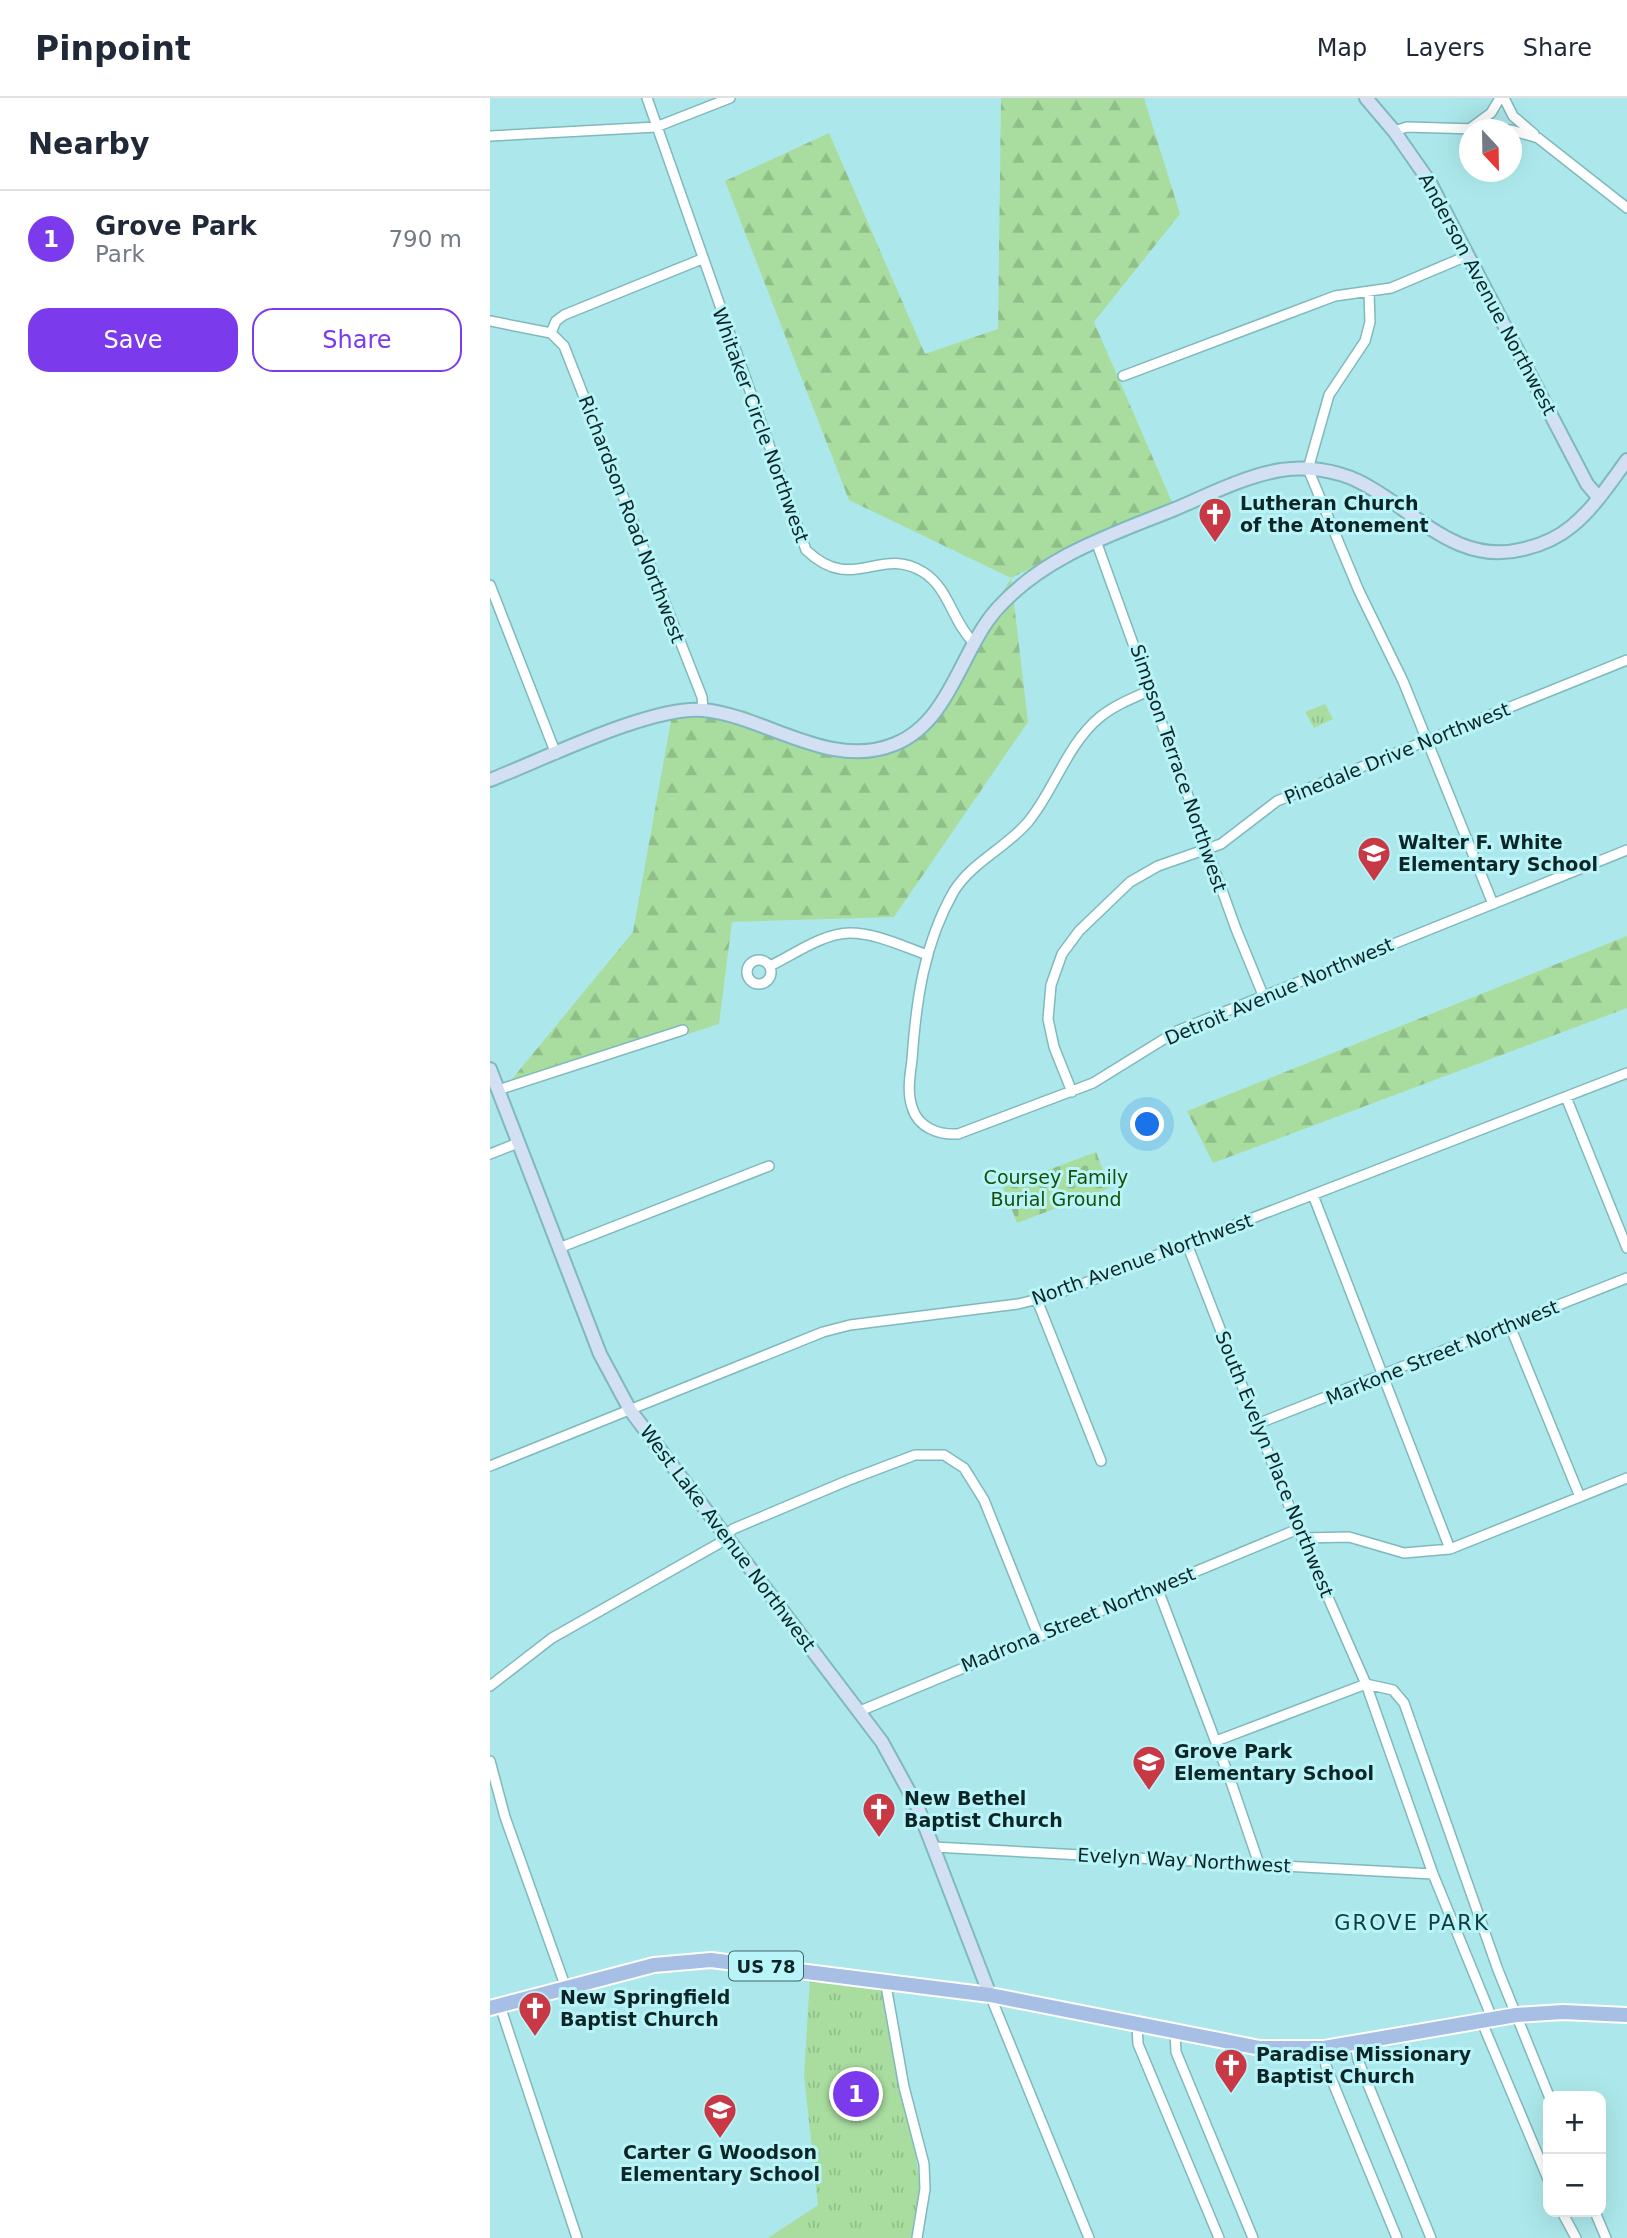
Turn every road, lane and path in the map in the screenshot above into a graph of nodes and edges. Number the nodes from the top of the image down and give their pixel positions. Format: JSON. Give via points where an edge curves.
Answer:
{"nodes":[{"id":1,"x":648,"y":98,"type":"edge"},
{"id":2,"x":730,"y":98,"type":"edge"},
{"id":3,"x":1366,"y":98,"type":"edge"},
{"id":4,"x":1502,"y":98,"type":"edge"},
{"id":5,"x":1483,"y":119,"type":"edge"},
{"id":6,"x":656,"y":127,"type":"junction"},
{"id":7,"x":1459,"y":127,"type":"edge"},
{"id":8,"x":1394,"y":131,"type":"junction"},
{"id":9,"x":1522,"y":133,"type":"edge"},
{"id":10,"x":490,"y":136,"type":"edge"},
{"id":11,"x":1538,"y":138,"type":"junction"},
{"id":12,"x":1627,"y":208,"type":"edge"},
{"id":13,"x":1469,"y":255,"type":"junction"},
{"id":14,"x":702,"y":259,"type":"junction"},
{"id":15,"x":1368,"y":292,"type":"junction"},
{"id":16,"x":490,"y":321,"type":"edge"},
{"id":17,"x":551,"y":333,"type":"junction"},
{"id":18,"x":1124,"y":376,"type":"dead end"},
{"id":19,"x":1627,"y":460,"type":"edge"},
{"id":20,"x":1308,"y":469,"type":"junction"},
{"id":21,"x":1599,"y":498,"type":"junction"},
{"id":22,"x":1096,"y":541,"type":"junction"},
{"id":23,"x":490,"y":585,"type":"edge"},
{"id":24,"x":973,"y":642,"type":"junction"},
{"id":25,"x":1627,"y":660,"type":"edge"},
{"id":26,"x":1151,"y":690,"type":"junction"},
{"id":27,"x":703,"y":710,"type":"junction"},
{"id":28,"x":1427,"y":740,"type":"junction"},
{"id":29,"x":556,"y":754,"type":"junction"},
{"id":30,"x":490,"y":780,"type":"edge"},
{"id":31,"x":1207,"y":849,"type":"junction"},
{"id":32,"x":1627,"y":850,"type":"edge"},
{"id":33,"x":1493,"y":904,"type":"junction"},
{"id":34,"x":928,"y":955,"type":"junction"},
{"id":35,"x":770,"y":966,"type":"dead end"},
{"id":36,"x":1263,"y":995,"type":"junction"},
{"id":37,"x":683,"y":1030,"type":"dead end"},
{"id":38,"x":490,"y":1069,"type":"edge"},
{"id":39,"x":1627,"y":1073,"type":"edge"},
{"id":40,"x":498,"y":1090,"type":"junction"},
{"id":41,"x":1072,"y":1092,"type":"junction"},
{"id":42,"x":1566,"y":1097,"type":"junction"},
{"id":43,"x":518,"y":1143,"type":"junction"},
{"id":44,"x":490,"y":1154,"type":"edge"},
{"id":45,"x":769,"y":1166,"type":"dead end"},
{"id":46,"x":1313,"y":1195,"type":"junction"},
{"id":47,"x":1187,"y":1244,"type":"junction"},
{"id":48,"x":559,"y":1248,"type":"junction"},
{"id":49,"x":1627,"y":1248,"type":"edge"},
{"id":50,"x":1627,"y":1278,"type":"edge"},
{"id":51,"x":1037,"y":1300,"type":"junction"},
{"id":52,"x":1510,"y":1326,"type":"junction"},
{"id":53,"x":1383,"y":1377,"type":"junction"},
{"id":54,"x":631,"y":1410,"type":"junction"},
{"id":55,"x":1257,"y":1424,"type":"junction"},
{"id":56,"x":1101,"y":1461,"type":"dead end"},
{"id":57,"x":490,"y":1466,"type":"edge"},
{"id":58,"x":1627,"y":1478,"type":"edge"},
{"id":59,"x":1580,"y":1497,"type":"junction"},
{"id":60,"x":1298,"y":1529,"type":"junction"},
{"id":61,"x":726,"y":1535,"type":"junction"},
{"id":62,"x":1302,"y":1538,"type":"junction"},
{"id":63,"x":1450,"y":1549,"type":"junction"},
{"id":64,"x":1157,"y":1587,"type":"junction"},
{"id":65,"x":1038,"y":1635,"type":"junction"},
{"id":66,"x":1366,"y":1684,"type":"junction"},
{"id":67,"x":490,"y":1686,"type":"edge"},
{"id":68,"x":860,"y":1711,"type":"junction"},
{"id":69,"x":1216,"y":1741,"type":"junction"},
{"id":70,"x":490,"y":1760,"type":"edge"},
{"id":71,"x":934,"y":1847,"type":"junction"},
{"id":72,"x":1259,"y":1864,"type":"junction"},
{"id":73,"x":1433,"y":1874,"type":"junction"},
{"id":74,"x":885,"y":1980,"type":"junction"},
{"id":75,"x":566,"y":1988,"type":"junction"},
{"id":76,"x":990,"y":1995,"type":"junction"},
{"id":77,"x":495,"y":2007,"type":"edge"},
{"id":78,"x":1516,"y":2015,"type":"junction"},
{"id":79,"x":1627,"y":2015,"type":"edge"},
{"id":80,"x":1487,"y":2019,"type":"junction"},
{"id":81,"x":1137,"y":2024,"type":"junction"},
{"id":82,"x":1175,"y":2032,"type":"junction"},
{"id":83,"x":1355,"y":2044,"type":"junction"},
{"id":84,"x":1324,"y":2048,"type":"junction"},
{"id":85,"x":1547,"y":2091,"type":"edge"},
{"id":86,"x":1543,"y":2166,"type":"edge"},
{"id":87,"x":1565,"y":2217,"type":"edge"},
{"id":88,"x":1597,"y":2217,"type":"edge"},
{"id":89,"x":577,"y":2238,"type":"edge"},
{"id":90,"x":918,"y":2238,"type":"edge"},
{"id":91,"x":1089,"y":2238,"type":"edge"},
{"id":92,"x":1220,"y":2238,"type":"edge"},
{"id":93,"x":1253,"y":2238,"type":"edge"},
{"id":94,"x":1397,"y":2238,"type":"edge"},
{"id":95,"x":1431,"y":2238,"type":"edge"},
{"id":96,"x":1576,"y":2238,"type":"edge"},
{"id":97,"x":1606,"y":2238,"type":"edge"}],
"edges":[{"from":1,"to":6,"type":"street","name":"Whitaker Circle Northwest"},
{"from":2,"to":6,"type":"street"},
{"from":3,"to":8,"type":"street","name":"Anderson Avenue Northwest"},
{"from":4,"to":5,"type":"street"},
{"from":4,"to":11,"type":"street","via":[[1513,116]]},
{"from":6,"to":10,"type":"street"},
{"from":6,"to":14,"type":"street","name":"Whitaker Circle Northwest"},
{"from":7,"to":8,"type":"street"},
{"from":8,"to":13,"type":"street","name":"Anderson Avenue Northwest","via":[[1429,181]]},
{"from":9,"to":11,"type":"street"},
{"from":11,"to":12,"type":"street"},
{"from":13,"to":15,"type":"street","via":[[1391,288]]},
{"from":13,"to":21,"type":"street","name":"Anderson Avenue Northwest","via":[[1587,484]]},
{"from":14,"to":17,"type":"street","via":[[564,314]]},
{"from":14,"to":24,"type":"street","name":"Whitaker Circle Northwest","via":[[806,550],[820,563],[840,571],[893,563],[920,570],[940,587],[959,628]]},
{"from":15,"to":18,"type":"street","via":[[1335,296]]},
{"from":15,"to":20,"type":"street","via":[[1370,322],[1365,341],[1329,395]]},
{"from":16,"to":17,"type":"street"},
{"from":17,"to":27,"type":"street","name":"Richardson Road Northwest","via":[[564,346],[702,697]]},
{"from":19,"to":21,"type":"street"},
{"from":20,"to":21,"type":"street","via":[[1357,481],[1443,538],[1487,552],[1520,550],[1556,536]]},
{"from":20,"to":22,"type":"street","via":[[1261,476]]},
{"from":20,"to":28,"type":"street"},
{"from":22,"to":24,"type":"street","via":[[1025,581],[996,609]]},
{"from":22,"to":26,"type":"street","name":"Simpson Terrace Northwest"},
{"from":23,"to":29,"type":"street"},
{"from":24,"to":27,"type":"street","via":[[930,717],[909,737],[885,748],[823,746]]},
{"from":25,"to":28,"type":"street","name":"Pinedale Drive Northwest"},
{"from":26,"to":31,"type":"street","name":"Simpson Terrace Northwest"},
{"from":26,"to":34,"type":"street","name":"Detroit Avenue Northwest","via":[[1114,707],[1085,732],[1028,821],[956,888]]},
{"from":27,"to":29,"type":"street","via":[[658,714]]},
{"from":28,"to":31,"type":"street","name":"Pinedale Drive Northwest","via":[[1277,801],[1235,836]]},
{"from":28,"to":33,"type":"street"},
{"from":29,"to":30,"type":"street"},
{"from":31,"to":36,"type":"street","name":"Simpson Terrace Northwest"},
{"from":31,"to":41,"type":"street","name":"Pinedale Drive Northwest","via":[[1158,866],[1130,882],[1062,954],[1051,985],[1048,1019]]},
{"from":32,"to":33,"type":"street","name":"Detroit Avenue Northwest"},
{"from":33,"to":36,"type":"street","name":"Detroit Avenue Northwest"},
{"from":34,"to":35,"type":"street","via":[[868,934],[848,932]]},
{"from":34,"to":41,"type":"street","name":"Detroit Avenue Northwest","via":[[915,1004],[909,1092],[912,1109],[922,1123],[939,1133],[958,1134]]},
{"from":36,"to":41,"type":"street","name":"Detroit Avenue Northwest","via":[[1177,1031],[1113,1073]]},
{"from":37,"to":40,"type":"street"},
{"from":38,"to":40,"type":"street","name":"West Lake Avenue Northwest"},
{"from":39,"to":42,"type":"street","name":"North Avenue Northwest"},
{"from":40,"to":43,"type":"street","name":"West Lake Avenue Northwest"},
{"from":42,"to":46,"type":"street","name":"North Avenue Northwest"},
{"from":42,"to":49,"type":"street"},
{"from":43,"to":44,"type":"street"},
{"from":43,"to":48,"type":"street","name":"West Lake Avenue Northwest"},
{"from":45,"to":48,"type":"street"},
{"from":46,"to":47,"type":"street","name":"North Avenue Northwest"},
{"from":46,"to":53,"type":"street"},
{"from":47,"to":51,"type":"street","name":"North Avenue Northwest"},
{"from":47,"to":55,"type":"street","name":"South Evelyn Place Northwest"},
{"from":48,"to":54,"type":"street","name":"West Lake Avenue Northwest","via":[[600,1354]]},
{"from":50,"to":52,"type":"street","name":"Markone Street Northwest"},
{"from":51,"to":54,"type":"street","name":"North Avenue Northwest","via":[[822,1332]]},
{"from":51,"to":56,"type":"street"},
{"from":52,"to":53,"type":"street","name":"Markone Street Northwest"},
{"from":52,"to":59,"type":"street"},
{"from":53,"to":55,"type":"street","name":"Markone Street Northwest"},
{"from":53,"to":63,"type":"street"},
{"from":54,"to":57,"type":"street","name":"North Avenue Northwest"},
{"from":54,"to":61,"type":"street","name":"West Lake Avenue Northwest"},
{"from":55,"to":60,"type":"street","name":"South Evelyn Place Northwest"},
{"from":58,"to":59,"type":"street"},
{"from":59,"to":63,"type":"street"},
{"from":60,"to":62,"type":"street","name":"South Evelyn Place Northwest"},
{"from":60,"to":64,"type":"street","name":"Madrona Street Northwest"},
{"from":61,"to":65,"type":"street","via":[[915,1455],[944,1455],[964,1468],[984,1500]]},
{"from":61,"to":67,"type":"street","via":[[636,1594],[552,1638]]},
{"from":61,"to":68,"type":"street","name":"West Lake Avenue Northwest"},
{"from":62,"to":63,"type":"street","via":[[1349,1537],[1404,1553]]},
{"from":62,"to":66,"type":"street","name":"South Evelyn Place Northwest"},
{"from":64,"to":65,"type":"street","name":"Madrona Street Northwest"},
{"from":64,"to":69,"type":"street"},
{"from":65,"to":68,"type":"street","name":"Madrona Street Northwest"},
{"from":66,"to":69,"type":"street"},
{"from":66,"to":73,"type":"street","name":"South Evelyn Place Northwest"},
{"from":66,"to":78,"type":"street","via":[[1393,1690],[1404,1703]]},
{"from":68,"to":71,"type":"street","name":"West Lake Avenue Northwest","via":[[901,1775]]},
{"from":69,"to":72,"type":"street"},
{"from":70,"to":75,"type":"street","via":[[505,1817]]},
{"from":71,"to":72,"type":"street","name":"Evelyn Way Northwest"},
{"from":71,"to":76,"type":"street","name":"West Lake Avenue Northwest"},
{"from":72,"to":73,"type":"street","name":"Evelyn Way Northwest"},
{"from":73,"to":80,"type":"street","name":"South Evelyn Place Northwest"},
{"from":74,"to":75,"type":"main road","number":"US 78","via":[[681,1960]]},
{"from":74,"to":76,"type":"main road","number":"US 78"},
{"from":74,"to":90,"type":"street","via":[[904,2087],[924,2164]]},
{"from":75,"to":77,"type":"main road","number":"US 78"},
{"from":76,"to":81,"type":"main road","number":"US 78"},
{"from":76,"to":91,"type":"street"},
{"from":77,"to":89,"type":"street"},
{"from":78,"to":79,"type":"main road","number":"US 78"},
{"from":78,"to":80,"type":"main road","number":"US 78"},
{"from":78,"to":85,"type":"street"},
{"from":80,"to":83,"type":"main road","number":"US 78"},
{"from":80,"to":86,"type":"street","name":"South Evelyn Place Northwest"},
{"from":81,"to":82,"type":"main road","number":"US 78"},
{"from":81,"to":92,"type":"street","via":[[1138,2044]]},
{"from":82,"to":84,"type":"main road","number":"US 78","via":[[1260,2048]]},
{"from":82,"to":93,"type":"street","via":[[1176,2052]]},
{"from":83,"to":84,"type":"main road","number":"US 78"},
{"from":83,"to":95,"type":"street"},
{"from":84,"to":94,"type":"street","via":[[1326,2066]]},
{"from":87,"to":96,"type":"street"},
{"from":88,"to":97,"type":"street"}]}
